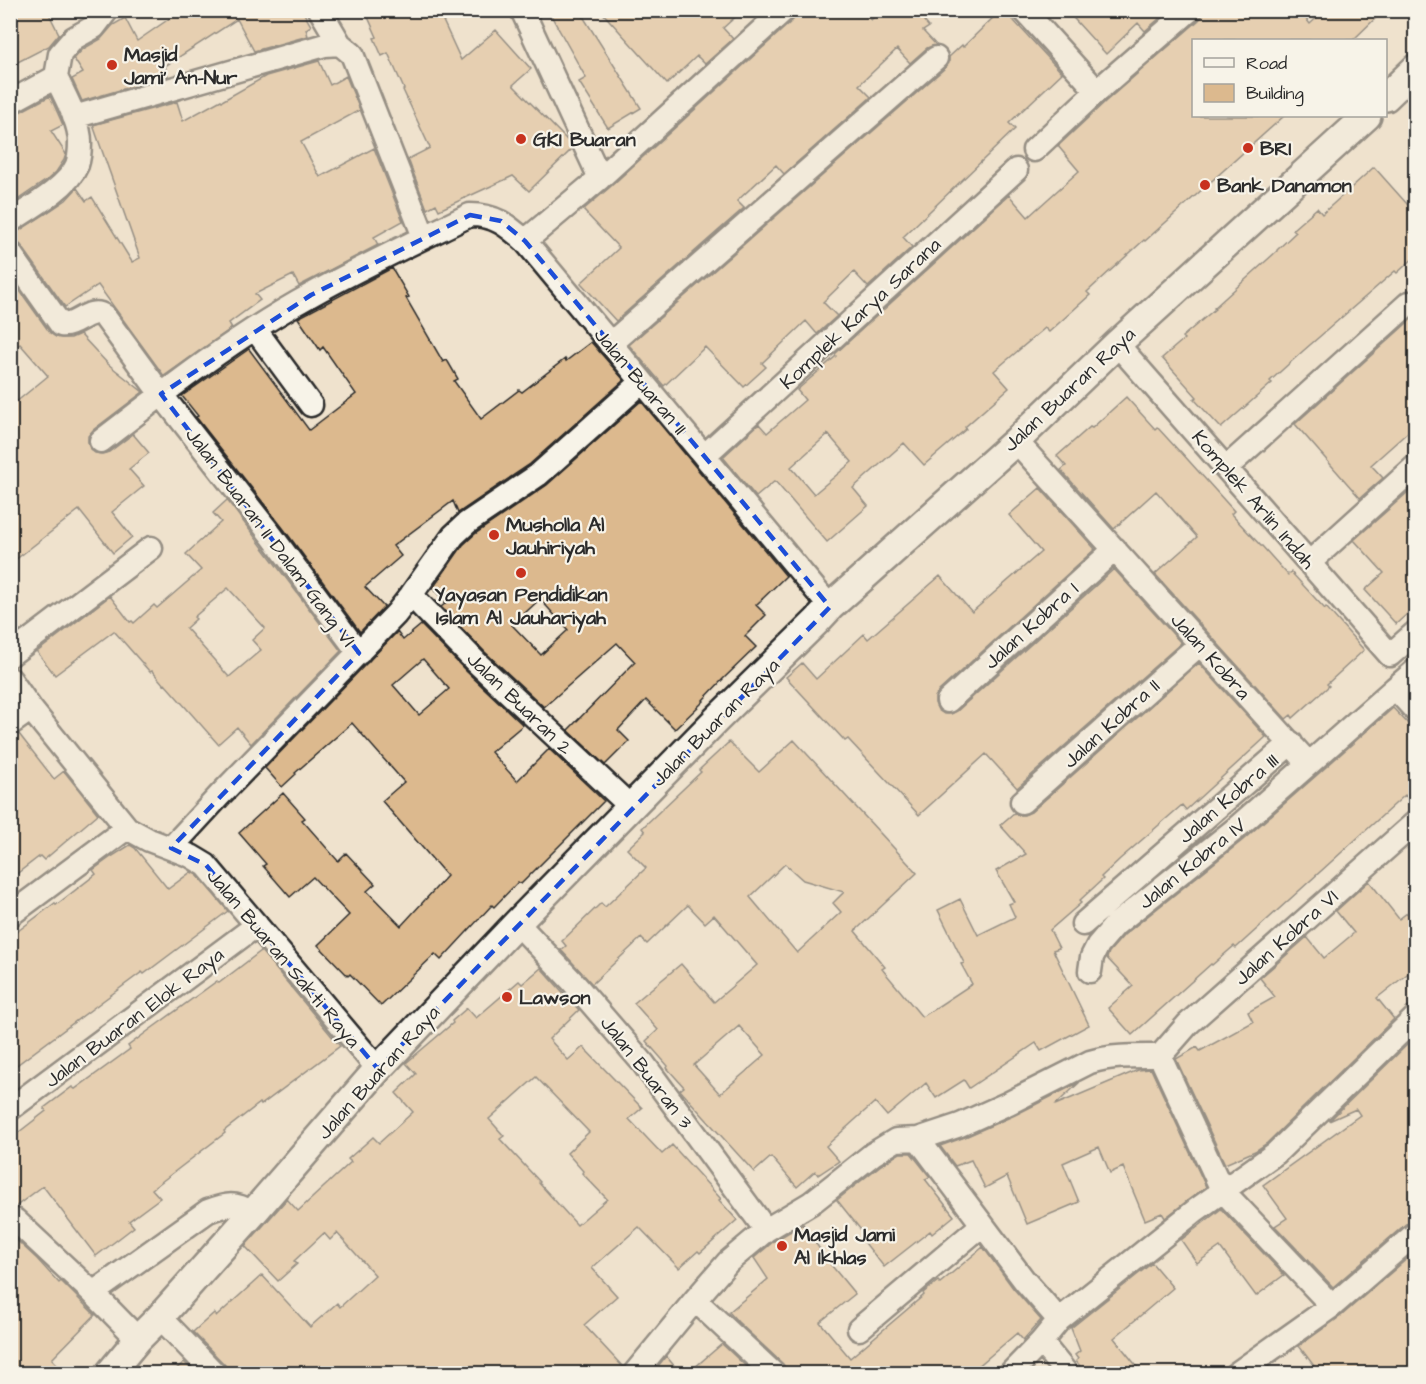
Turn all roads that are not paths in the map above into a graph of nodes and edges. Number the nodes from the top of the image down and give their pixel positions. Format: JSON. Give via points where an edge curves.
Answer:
{"nodes":[{"id":1,"x":107,"y":10,"type":"edge"},
{"id":2,"x":320,"y":10,"type":"edge"},
{"id":3,"x":522,"y":10,"type":"edge"},
{"id":4,"x":784,"y":10,"type":"edge"},
{"id":5,"x":1024,"y":10,"type":"edge"},
{"id":6,"x":1190,"y":10,"type":"edge"},
{"id":7,"x":340,"y":44,"type":"junction"},
{"id":8,"x":936,"y":58,"type":"dead end"},
{"id":9,"x":1416,"y":69,"type":"edge"},
{"id":10,"x":56,"y":77,"type":"junction"},
{"id":11,"x":1096,"y":91,"type":"junction"},
{"id":12,"x":1387,"y":96,"type":"edge"},
{"id":13,"x":10,"y":102,"type":"edge"},
{"id":14,"x":74,"y":117,"type":"junction"},
{"id":15,"x":1366,"y":117,"type":"edge"},
{"id":16,"x":1034,"y":150,"type":"dead end"},
{"id":17,"x":1016,"y":170,"type":"dead end"},
{"id":18,"x":600,"y":178,"type":"junction"},
{"id":19,"x":10,"y":221,"type":"edge"},
{"id":20,"x":424,"y":237,"type":"junction"},
{"id":21,"x":525,"y":241,"type":"junction"},
{"id":22,"x":10,"y":253,"type":"edge"},
{"id":23,"x":1409,"y":303,"type":"dead end"},
{"id":24,"x":255,"y":329,"type":"junction"},
{"id":25,"x":610,"y":344,"type":"junction"},
{"id":26,"x":1117,"y":344,"type":"junction"},
{"id":27,"x":642,"y":382,"type":"junction"},
{"id":28,"x":162,"y":394,"type":"junction"},
{"id":29,"x":311,"y":405,"type":"dead end"},
{"id":30,"x":101,"y":441,"type":"dead end"},
{"id":31,"x":1016,"y":441,"type":"junction"},
{"id":32,"x":704,"y":456,"type":"junction"},
{"id":33,"x":1416,"y":466,"type":"edge"},
{"id":34,"x":1226,"y":468,"type":"junction"},
{"id":35,"x":152,"y":548,"type":"dead end"},
{"id":36,"x":1114,"y":549,"type":"junction"},
{"id":37,"x":1309,"y":563,"type":"junction"},
{"id":38,"x":411,"y":595,"type":"junction"},
{"id":39,"x":830,"y":607,"type":"junction"},
{"id":40,"x":1416,"y":632,"type":"edge"},
{"id":41,"x":1200,"y":644,"type":"junction"},
{"id":42,"x":358,"y":653,"type":"junction"},
{"id":43,"x":10,"y":655,"type":"edge"},
{"id":44,"x":1416,"y":670,"type":"edge"},
{"id":45,"x":10,"y":679,"type":"edge"},
{"id":46,"x":1395,"y":688,"type":"junction"},
{"id":47,"x":948,"y":701,"type":"dead end"},
{"id":48,"x":31,"y":709,"type":"junction"},
{"id":49,"x":1416,"y":711,"type":"edge"},
{"id":50,"x":10,"y":724,"type":"edge"},
{"id":51,"x":1291,"y":743,"type":"junction"},
{"id":52,"x":1308,"y":763,"type":"junction"},
{"id":53,"x":1022,"y":802,"type":"dead end"},
{"id":54,"x":631,"y":807,"type":"junction"},
{"id":55,"x":1416,"y":822,"type":"edge"},
{"id":56,"x":127,"y":828,"type":"junction"},
{"id":57,"x":171,"y":848,"type":"junction"},
{"id":58,"x":10,"y":915,"type":"edge"},
{"id":59,"x":517,"y":923,"type":"junction"},
{"id":60,"x":1083,"y":924,"type":"dead end"},
{"id":61,"x":257,"y":925,"type":"junction"},
{"id":62,"x":1090,"y":971,"type":"dead end"},
{"id":63,"x":1416,"y":1017,"type":"edge"},
{"id":64,"x":1160,"y":1056,"type":"junction"},
{"id":65,"x":378,"y":1069,"type":"junction"},
{"id":66,"x":10,"y":1109,"type":"edge"},
{"id":67,"x":918,"y":1139,"type":"junction"},
{"id":68,"x":1222,"y":1190,"type":"junction"},
{"id":69,"x":253,"y":1213,"type":"junction"},
{"id":70,"x":15,"y":1220,"type":"dead end"},
{"id":71,"x":982,"y":1225,"type":"junction"},
{"id":72,"x":766,"y":1230,"type":"junction"},
{"id":73,"x":1416,"y":1233,"type":"edge"},
{"id":74,"x":93,"y":1293,"type":"junction"},
{"id":75,"x":695,"y":1300,"type":"junction"},
{"id":76,"x":1332,"y":1306,"type":"junction"},
{"id":77,"x":160,"y":1317,"type":"junction"},
{"id":78,"x":1059,"y":1320,"type":"junction"},
{"id":79,"x":859,"y":1329,"type":"dead end"},
{"id":80,"x":138,"y":1339,"type":"junction"},
{"id":81,"x":1041,"y":1342,"type":"junction"},
{"id":82,"x":109,"y":1374,"type":"edge"},
{"id":83,"x":215,"y":1374,"type":"edge"},
{"id":84,"x":634,"y":1374,"type":"edge"},
{"id":85,"x":774,"y":1374,"type":"edge"},
{"id":86,"x":1010,"y":1374,"type":"edge"},
{"id":87,"x":1067,"y":1374,"type":"edge"},
{"id":88,"x":1236,"y":1374,"type":"edge"}],
"edges":[{"from":1,"to":10,"type":"street","via":[[94,27],[74,39],[60,54]]},
{"from":2,"to":7,"type":"street"},
{"from":3,"to":18,"type":"street"},
{"from":4,"to":18,"type":"street"},
{"from":5,"to":11,"type":"street"},
{"from":6,"to":11,"type":"street"},
{"from":7,"to":14,"type":"street","via":[[325,45]]},
{"from":7,"to":20,"type":"street","via":[[352,54]]},
{"from":8,"to":25,"type":"street"},
{"from":9,"to":12,"type":"street"},
{"from":10,"to":13,"type":"street"},
{"from":10,"to":14,"type":"street"},
{"from":11,"to":16,"type":"street"},
{"from":14,"to":19,"type":"street","via":[[80,141],[77,164],[45,199]]},
{"from":15,"to":26,"type":"street","name":"Jalan Buaran Raya"},
{"from":17,"to":32,"type":"street","name":"Komplek Karya Sarana"},
{"from":18,"to":21,"type":"street"},
{"from":20,"to":21,"type":"street","name":"Jalan Buaran II","via":[[470,215],[480,215],[501,221]]},
{"from":20,"to":24,"type":"street","name":"Jalan Buaran II","via":[[310,295]]},
{"from":21,"to":25,"type":"street","name":"Jalan Buaran II"},
{"from":22,"to":28,"type":"street","name":"Jalan Buaran II Dalam Gang VI","via":[[61,325],[100,313]]},
{"from":23,"to":34,"type":"street"},
{"from":24,"to":28,"type":"street","name":"Jalan Buaran II"},
{"from":24,"to":29,"type":"street"},
{"from":25,"to":27,"type":"street","name":"Jalan Buaran II"},
{"from":26,"to":31,"type":"street","name":"Jalan Buaran Raya"},
{"from":26,"to":34,"type":"street","name":"Komplek Arlin Indah"},
{"from":27,"to":32,"type":"street","name":"Jalan Buaran II"},
{"from":27,"to":38,"type":"street","name":"Jalan Buaran II Dalam Gang VI","via":[[538,475],[467,523],[453,536]]},
{"from":28,"to":30,"type":"street","name":"Jalan Buaran II"},
{"from":28,"to":42,"type":"street","name":"Jalan Buaran II Dalam Gang VI"},
{"from":31,"to":36,"type":"street","name":"Jalan Kobra"},
{"from":31,"to":39,"type":"street","name":"Jalan Buaran Raya"},
{"from":32,"to":39,"type":"street","name":"Jalan Buaran II"},
{"from":33,"to":37,"type":"street"},
{"from":34,"to":37,"type":"street","name":"Komplek Arlin Indah"},
{"from":35,"to":43,"type":"street"},
{"from":36,"to":41,"type":"street","name":"Jalan Kobra"},
{"from":36,"to":47,"type":"street","name":"Jalan Kobra I"},
{"from":37,"to":40,"type":"street","name":"Komplek Arlin Indah","via":[[1390,655]]},
{"from":38,"to":42,"type":"street","name":"Jalan Buaran II Dalam Gang VI"},
{"from":38,"to":54,"type":"street","name":"Jalan Buaran 2","via":[[476,663]]},
{"from":39,"to":54,"type":"street","name":"Jalan Buaran Raya"},
{"from":41,"to":51,"type":"street","name":"Jalan Kobra"},
{"from":41,"to":53,"type":"street","name":"Jalan Kobra II"},
{"from":42,"to":57,"type":"street"},
{"from":44,"to":46,"type":"street"},
{"from":45,"to":48,"type":"street","name":"Jalan Buaran Sakti Raya"},
{"from":46,"to":49,"type":"street"},
{"from":46,"to":52,"type":"street"},
{"from":48,"to":50,"type":"street"},
{"from":48,"to":56,"type":"street","name":"Jalan Buaran Sakti Raya"},
{"from":51,"to":52,"type":"street","name":"Jalan Kobra"},
{"from":51,"to":60,"type":"street","name":"Jalan Kobra III"},
{"from":52,"to":62,"type":"street","name":"Jalan Kobra IV","via":[[1234,830],[1115,925],[1098,945]]},
{"from":54,"to":59,"type":"street","name":"Jalan Buaran Raya"},
{"from":55,"to":64,"type":"street","name":"Jalan Kobra VI","via":[[1188,1024]]},
{"from":56,"to":57,"type":"street","name":"Jalan Buaran Sakti Raya"},
{"from":56,"to":58,"type":"street"},
{"from":57,"to":61,"type":"street","name":"Jalan Buaran Sakti Raya","via":[[206,865]]},
{"from":59,"to":65,"type":"street","name":"Jalan Buaran Raya"},
{"from":59,"to":72,"type":"street","name":"Jalan Buaran 3","via":[[643,1063]]},
{"from":61,"to":65,"type":"street","name":"Jalan Buaran Sakti Raya"},
{"from":61,"to":66,"type":"street","name":"Jalan Buaran Elok Raya"},
{"from":63,"to":68,"type":"street","via":[[1276,1152]]},
{"from":64,"to":67,"type":"street","via":[[1117,1056],[1090,1062],[960,1125]]},
{"from":64,"to":68,"type":"street"},
{"from":65,"to":69,"type":"street","name":"Jalan Buaran Raya"},
{"from":67,"to":71,"type":"street"},
{"from":67,"to":72,"type":"street","via":[[896,1140],[811,1203]]},
{"from":68,"to":76,"type":"street"},
{"from":68,"to":78,"type":"street"},
{"from":69,"to":74,"type":"street","via":[[241,1206],[225,1205],[208,1211]]},
{"from":69,"to":77,"type":"street","name":"Jalan Buaran Raya"},
{"from":70,"to":74,"type":"street"},
{"from":71,"to":78,"type":"street","via":[[1033,1293]]},
{"from":71,"to":79,"type":"street"},
{"from":72,"to":75,"type":"street","via":[[728,1262]]},
{"from":73,"to":76,"type":"street"},
{"from":74,"to":80,"type":"street"},
{"from":75,"to":84,"type":"street"},
{"from":75,"to":85,"type":"street"},
{"from":76,"to":88,"type":"street"},
{"from":77,"to":80,"type":"street","name":"Jalan Buaran Raya"},
{"from":77,"to":83,"type":"street"},
{"from":78,"to":81,"type":"street"},
{"from":80,"to":82,"type":"street","name":"Jalan Buaran Raya"},
{"from":81,"to":86,"type":"street"},
{"from":81,"to":87,"type":"street"}]}
